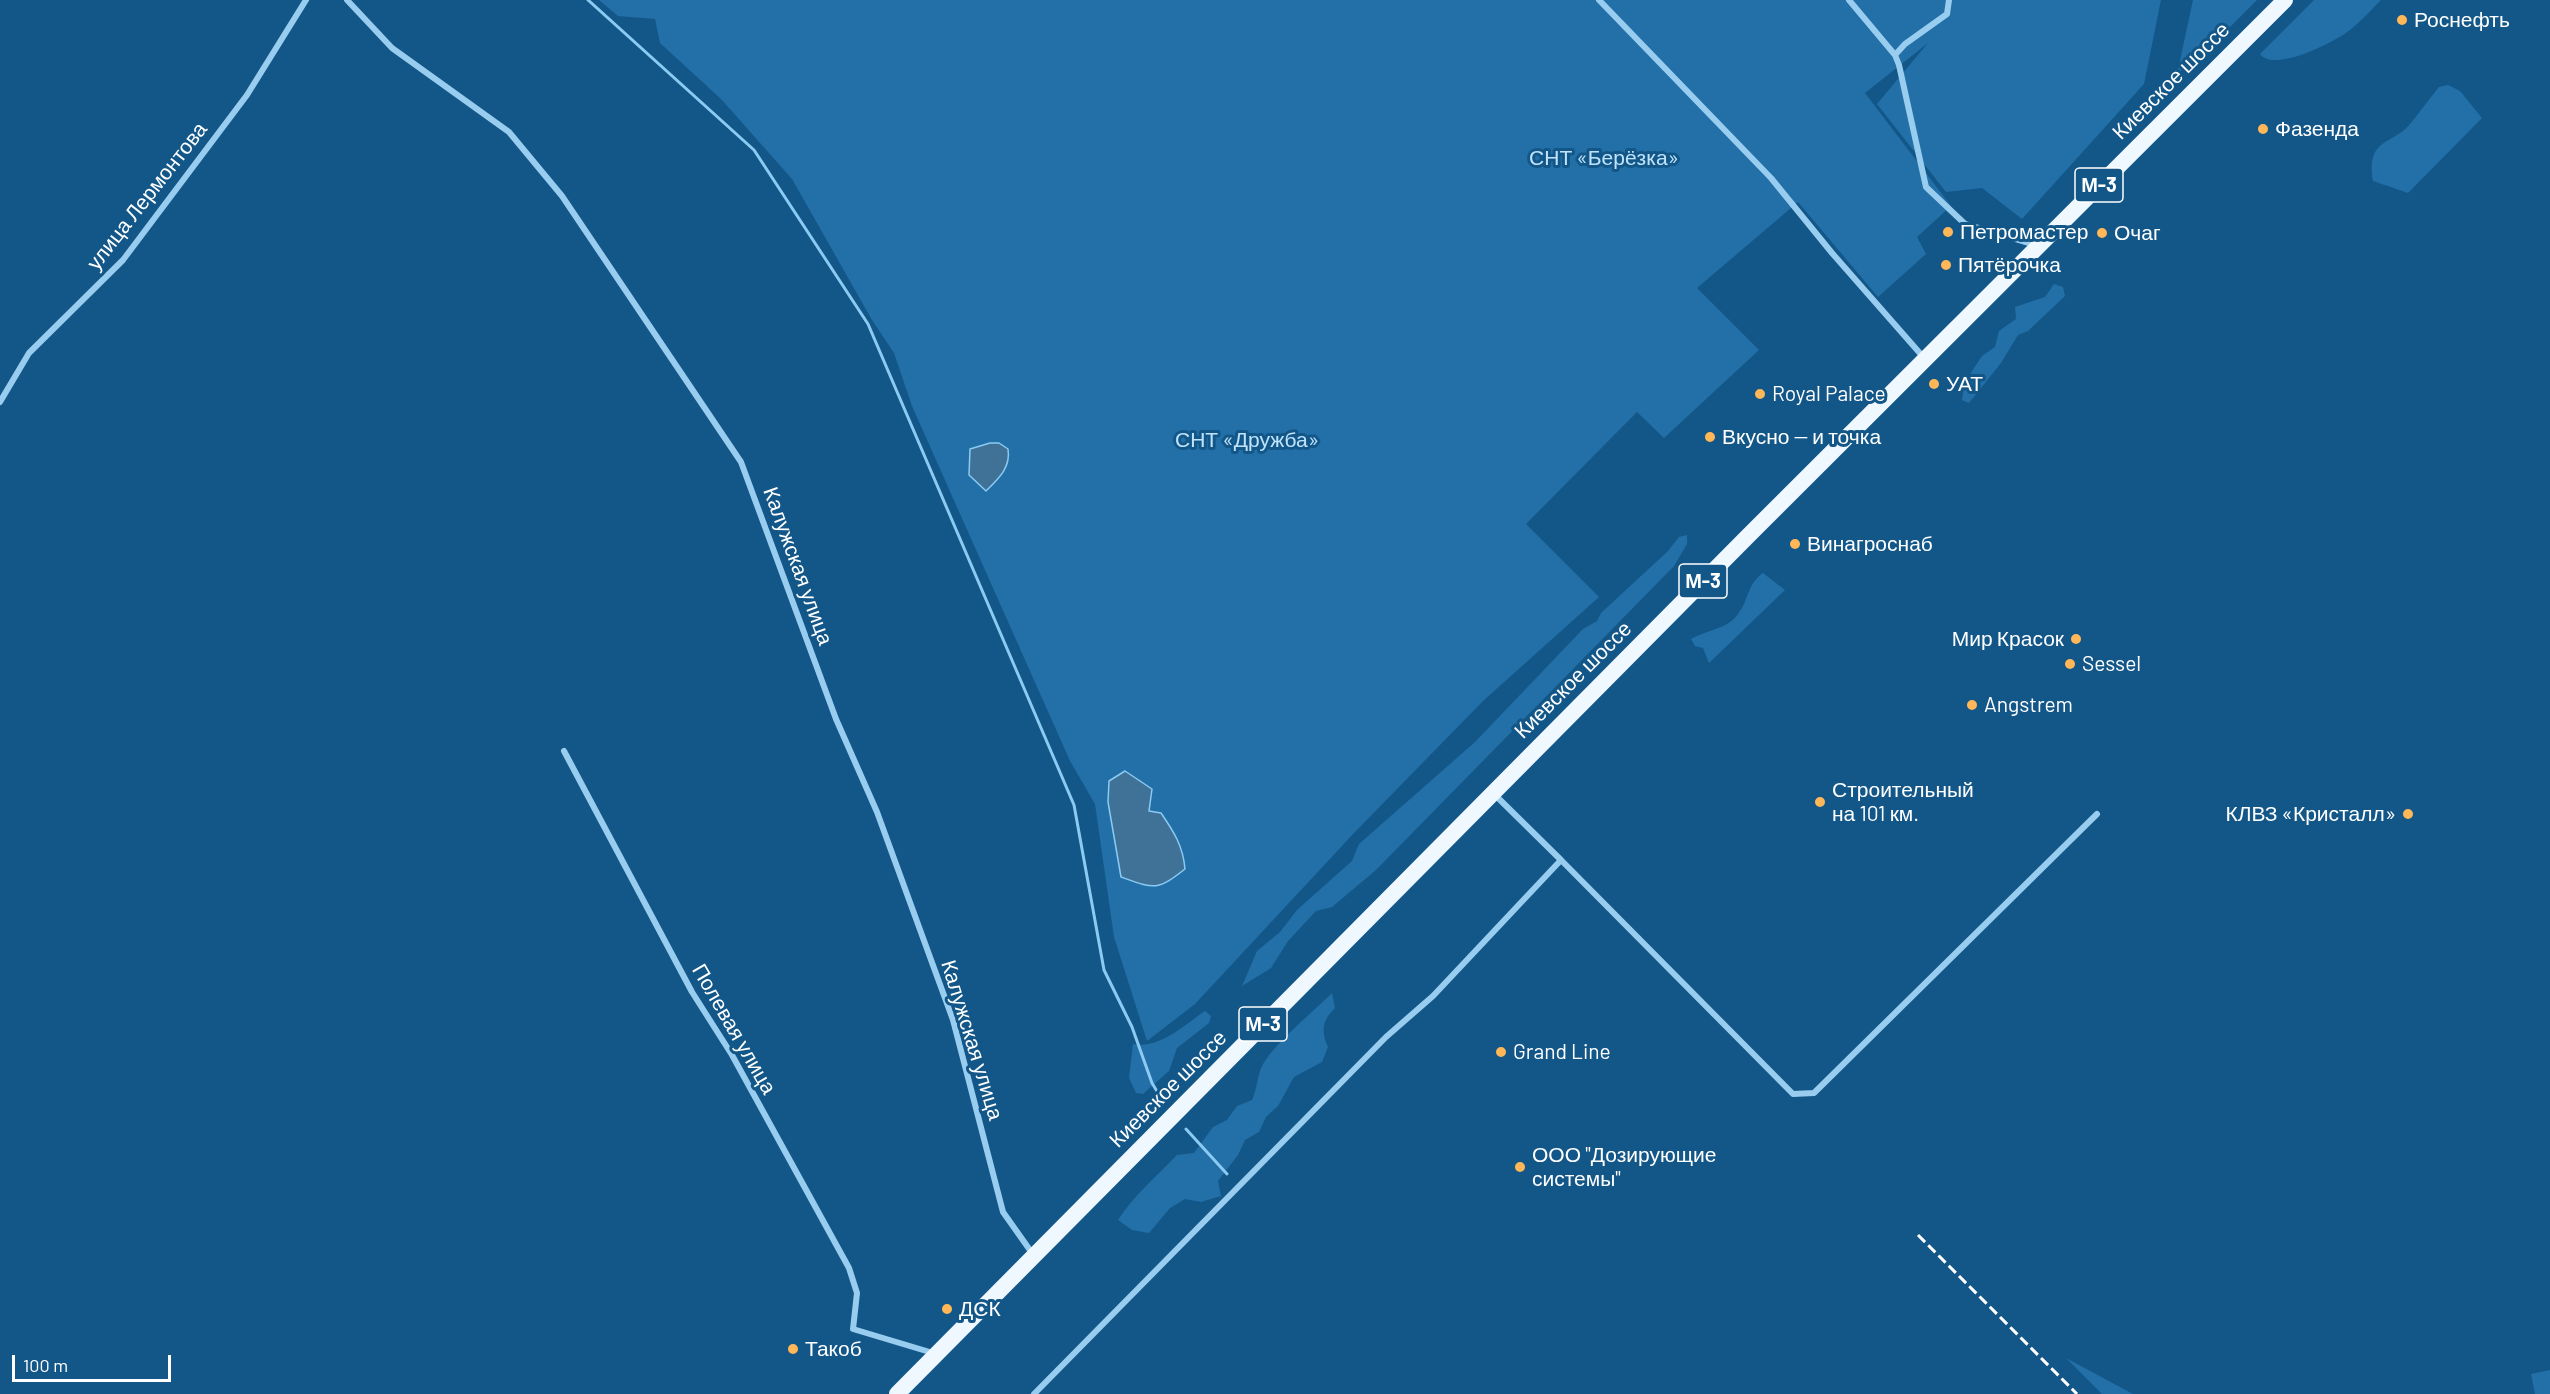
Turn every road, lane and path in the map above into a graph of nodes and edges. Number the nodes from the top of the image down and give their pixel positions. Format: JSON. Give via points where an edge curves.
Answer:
{"nodes":[{"id":1,"x":306,"y":0,"type":"edge"},
{"id":2,"x":347,"y":0,"type":"edge"},
{"id":3,"x":1599,"y":0,"type":"edge"},
{"id":4,"x":1849,"y":0,"type":"edge"},
{"id":5,"x":1949,"y":0,"type":"edge"},
{"id":6,"x":2285,"y":0,"type":"edge"},
{"id":7,"x":1895,"y":56,"type":"junction"},
{"id":8,"x":2038,"y":246,"type":"junction"},
{"id":9,"x":1925,"y":358,"type":"junction"},
{"id":10,"x":0,"y":402,"type":"edge"},
{"id":11,"x":564,"y":752,"type":"dead end"},
{"id":12,"x":1492,"y":793,"type":"junction"},
{"id":13,"x":2097,"y":814,"type":"dead end"},
{"id":14,"x":1562,"y":860,"type":"junction"},
{"id":15,"x":1034,"y":1255,"type":"junction"},
{"id":16,"x":937,"y":1354,"type":"junction"},
{"id":17,"x":897,"y":1394,"type":"edge"},
{"id":18,"x":1034,"y":1394,"type":"edge"}],
"edges":[{"from":1,"to":10,"type":"street","name":"улица Лермонтова","via":[[247,95],[123,260],[29,353]]},
{"from":2,"to":15,"type":"street","name":"Калужская улица","via":[[392,48],[509,132],[562,196],[741,462],[953,1020],[1003,1212]]},
{"from":3,"to":9,"type":"street","via":[[1771,178]]},
{"from":4,"to":7,"type":"street"},
{"from":5,"to":7,"type":"street","via":[[1947,14],[1905,44]]},
{"from":6,"to":8,"type":"highway","name":"Киевское шоссе","number":"М-3"},
{"from":7,"to":8,"type":"street","via":[[1926,187],[1965,224]]},
{"from":8,"to":9,"type":"highway","name":"Киевское шоссе","number":"М-3"},
{"from":9,"to":12,"type":"highway","name":"Киевское шоссе","number":"М-3"},
{"from":11,"to":16,"type":"street","name":"Полевая улица","via":[[692,992],[849,1268],[857,1293],[853,1329]]},
{"from":12,"to":14,"type":"street"},
{"from":12,"to":15,"type":"highway","name":"Киевское шоссе","number":"М-3"},
{"from":13,"to":14,"type":"street","via":[[1814,1093],[1793,1094]]},
{"from":14,"to":18,"type":"street","via":[[1433,996],[1386,1036]]},
{"from":15,"to":16,"type":"highway","name":"Киевское шоссе","number":"М-3"},
{"from":16,"to":17,"type":"highway","name":"Киевское шоссе","number":"М-3"}]}
